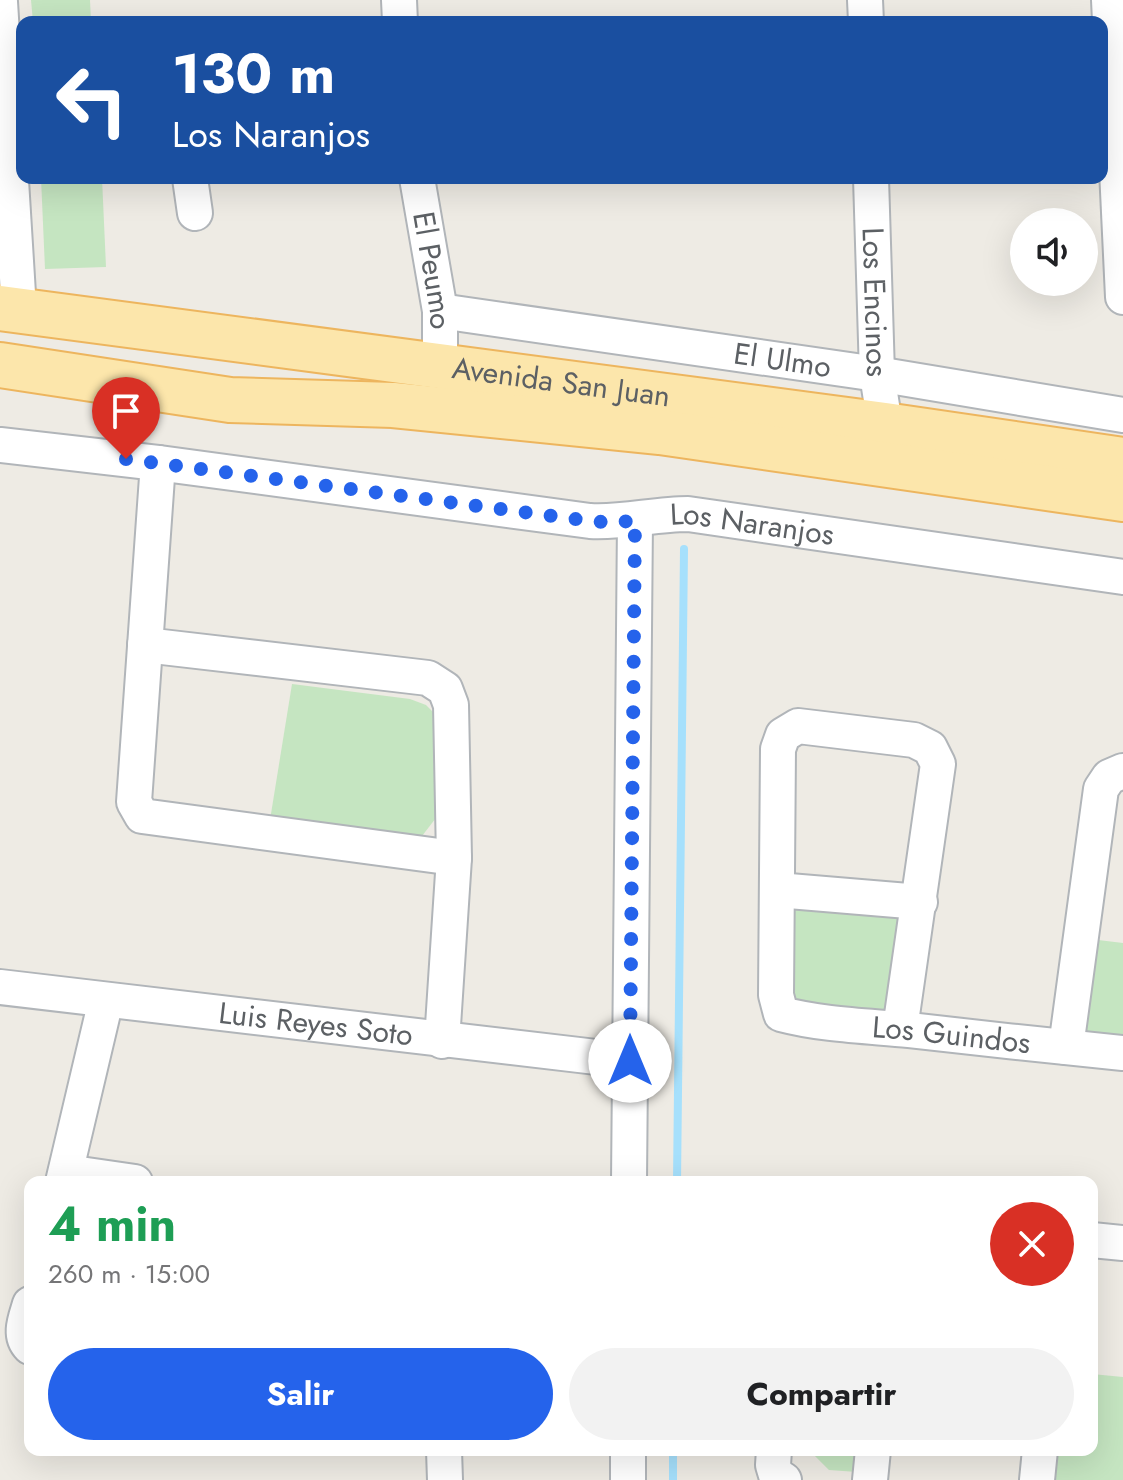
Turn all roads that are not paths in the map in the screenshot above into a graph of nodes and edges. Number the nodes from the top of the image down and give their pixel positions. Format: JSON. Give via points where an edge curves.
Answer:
{"nodes":[{"id":1,"x":1109,"y":0,"type":"edge"},
{"id":2,"x":1,"y":21,"type":"edge"},
{"id":3,"x":14,"y":95,"type":"edge"},
{"id":4,"x":191,"y":184,"type":"edge"},
{"id":5,"x":418,"y":184,"type":"edge"},
{"id":6,"x":871,"y":184,"type":"edge"},
{"id":7,"x":195,"y":213,"type":"dead end"},
{"id":8,"x":1123,"y":297,"type":"edge"},
{"id":9,"x":10,"y":309,"type":"edge"},
{"id":10,"x":440,"y":311,"type":"junction"},
{"id":11,"x":0,"y":365,"type":"edge"},
{"id":12,"x":440,"y":365,"type":"junction"},
{"id":13,"x":877,"y":374,"type":"junction"},
{"id":14,"x":1123,"y":415,"type":"edge"},
{"id":15,"x":885,"y":425,"type":"junction"},
{"id":16,"x":0,"y":445,"type":"edge"},
{"id":17,"x":1123,"y":460,"type":"edge"},
{"id":18,"x":158,"y":463,"type":"junction"},
{"id":19,"x":1123,"y":499,"type":"edge"},
{"id":20,"x":635,"y":520,"type":"junction"},
{"id":21,"x":1123,"y":577,"type":"edge"},
{"id":22,"x":145,"y":645,"type":"junction"},
{"id":23,"x":1123,"y":771,"type":"edge"},
{"id":24,"x":454,"y":858,"type":"junction"},
{"id":25,"x":777,"y":890,"type":"junction"},
{"id":26,"x":920,"y":902,"type":"junction"},
{"id":27,"x":0,"y":987,"type":"edge"},
{"id":28,"x":106,"y":1000,"type":"junction"},
{"id":29,"x":900,"y":1029,"type":"junction"},
{"id":30,"x":442,"y":1041,"type":"junction"},
{"id":31,"x":1066,"y":1047,"type":"junction"},
{"id":32,"x":1123,"y":1053,"type":"edge"},
{"id":33,"x":630,"y":1061,"type":"junction"},
{"id":34,"x":65,"y":1176,"type":"edge"},
{"id":35,"x":629,"y":1176,"type":"edge"},
{"id":36,"x":1098,"y":1241,"type":"edge"},
{"id":37,"x":1123,"y":1243,"type":"edge"},
{"id":38,"x":444,"y":1456,"type":"edge"},
{"id":39,"x":628,"y":1456,"type":"edge"},
{"id":40,"x":872,"y":1456,"type":"edge"},
{"id":41,"x":1039,"y":1456,"type":"edge"},
{"id":42,"x":445,"y":1480,"type":"edge"},
{"id":43,"x":628,"y":1480,"type":"edge"},
{"id":44,"x":870,"y":1480,"type":"edge"},
{"id":45,"x":1037,"y":1480,"type":"edge"}],
"edges":[{"from":1,"to":8,"type":"street"},
{"from":2,"to":3,"type":"street"},
{"from":3,"to":9,"type":"street"},
{"from":4,"to":7,"type":"street"},
{"from":5,"to":10,"type":"street","name":"El Peumo"},
{"from":6,"to":13,"type":"street","name":"Los Encinos"},
{"from":9,"to":12,"type":"main road","name":"Avenida San Juan"},
{"from":10,"to":12,"type":"street","name":"El Peumo"},
{"from":10,"to":13,"type":"street","name":"El Ulmo"},
{"from":11,"to":19,"type":"main road","name":"Avenida San Juan","via":[[230,400],[393,405],[660,432]]},
{"from":12,"to":15,"type":"main road","name":"Avenida San Juan"},
{"from":13,"to":14,"type":"street","name":"El Ulmo"},
{"from":13,"to":15,"type":"street","name":"Los Encinos"},
{"from":15,"to":17,"type":"main road","name":"Avenida San Juan"},
{"from":16,"to":18,"type":"street","name":"Los Naranjos"},
{"from":18,"to":20,"type":"street","name":"Los Naranjos","via":[[590,521]]},
{"from":18,"to":22,"type":"street"},
{"from":20,"to":21,"type":"street","name":"Los Naranjos","via":[[688,514]]},
{"from":20,"to":33,"type":"street"},
{"from":22,"to":24,"type":"street","via":[[428,678],[445,689],[451,705]]},
{"from":22,"to":24,"type":"street","via":[[134,802],[142,816]]},
{"from":23,"to":31,"type":"street","via":[[1109,777],[1101,789]]},
{"from":24,"to":30,"type":"street"},
{"from":25,"to":26,"type":"street"},
{"from":25,"to":26,"type":"street","via":[[778,749],[783,735],[798,726],[914,740],[930,748],[938,764]]},
{"from":25,"to":29,"type":"street","name":"Los Guindos","via":[[776,995],[781,1014]]},
{"from":26,"to":29,"type":"street"},
{"from":27,"to":28,"type":"street","name":"Luis Reyes Soto"},
{"from":28,"to":30,"type":"street","name":"Luis Reyes Soto"},
{"from":28,"to":34,"type":"street"},
{"from":29,"to":31,"type":"street","name":"Los Guindos"},
{"from":30,"to":33,"type":"street","name":"Luis Reyes Soto"},
{"from":31,"to":32,"type":"street","name":"Los Guindos"},
{"from":33,"to":35,"type":"street"},
{"from":36,"to":37,"type":"street"},
{"from":38,"to":42,"type":"street"},
{"from":39,"to":43,"type":"street"},
{"from":40,"to":44,"type":"street"},
{"from":41,"to":45,"type":"street"}]}
